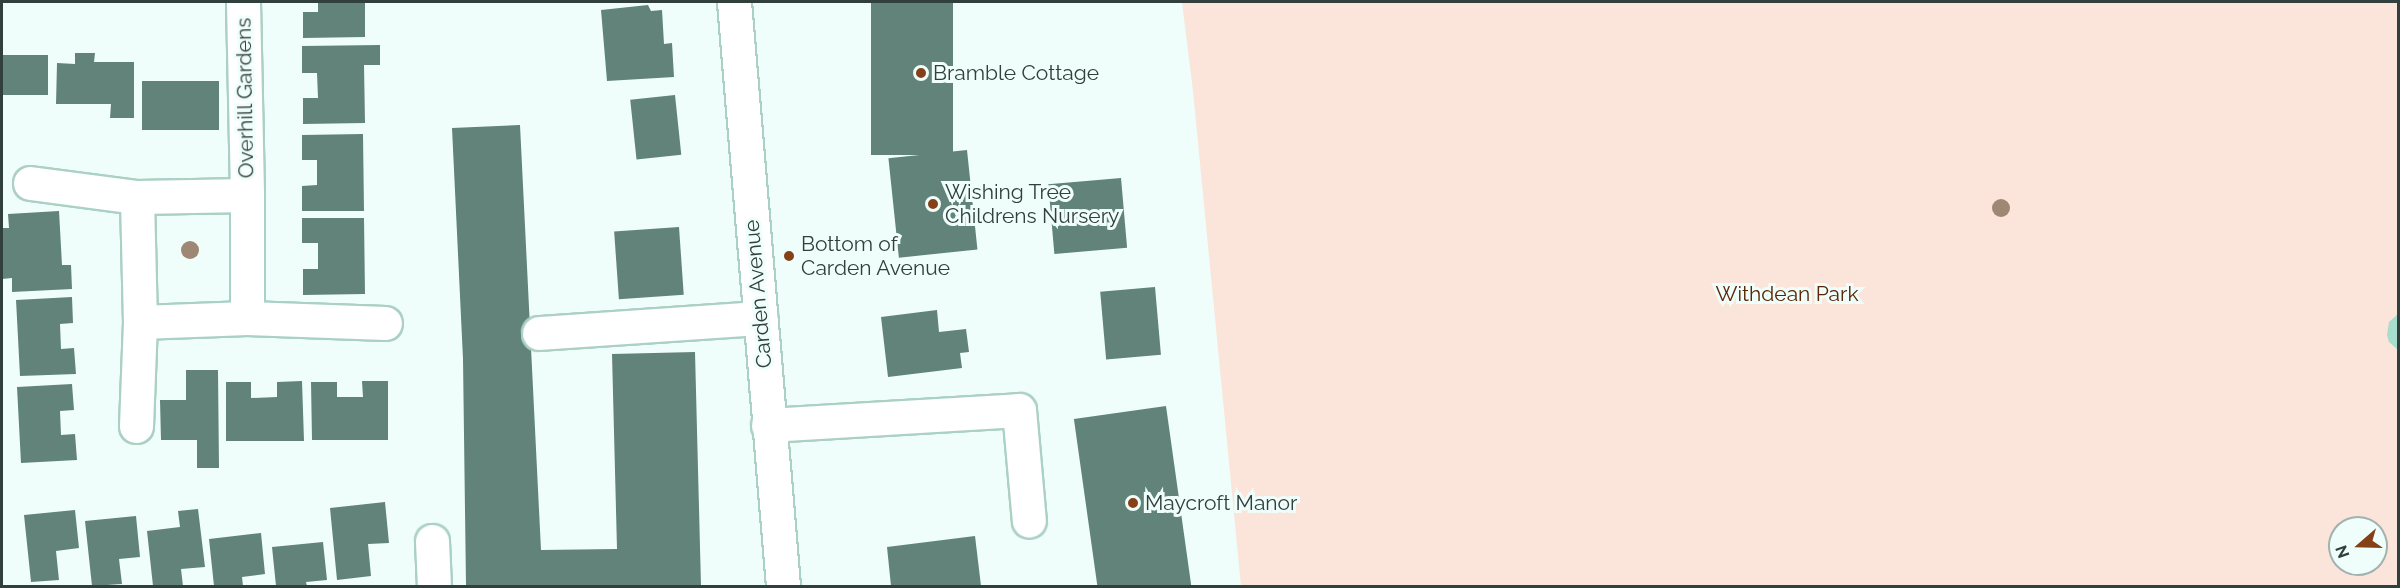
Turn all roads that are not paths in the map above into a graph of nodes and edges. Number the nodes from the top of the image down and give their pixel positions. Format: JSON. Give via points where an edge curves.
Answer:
{"nodes":[{"id":1,"x":243,"y":2,"type":"edge"},
{"id":2,"x":734,"y":2,"type":"edge"},
{"id":3,"x":30,"y":183,"type":"dead end"},
{"id":4,"x":247,"y":195,"type":"junction"},
{"id":5,"x":137,"y":197,"type":"junction"},
{"id":6,"x":247,"y":318,"type":"junction"},
{"id":7,"x":760,"y":318,"type":"junction"},
{"id":8,"x":140,"y":322,"type":"junction"},
{"id":9,"x":385,"y":323,"type":"dead end"},
{"id":10,"x":539,"y":333,"type":"dead end"},
{"id":11,"x":768,"y":425,"type":"junction"},
{"id":12,"x":136,"y":426,"type":"dead end"},
{"id":13,"x":1029,"y":522,"type":"dead end"},
{"id":14,"x":432,"y":541,"type":"dead end"},
{"id":15,"x":434,"y":586,"type":"edge"},
{"id":16,"x":783,"y":586,"type":"edge"}],
"edges":[{"from":1,"to":4,"type":"street","name":"Overhill Gardens"},
{"from":2,"to":7,"type":"street","name":"Carden Avenue"},
{"from":3,"to":5,"type":"street","name":"Overhill Gardens"},
{"from":4,"to":5,"type":"street","name":"Overhill Gardens"},
{"from":4,"to":6,"type":"street","name":"Overhill Gardens"},
{"from":5,"to":8,"type":"street"},
{"from":6,"to":8,"type":"street"},
{"from":6,"to":9,"type":"street"},
{"from":7,"to":10,"type":"street"},
{"from":7,"to":11,"type":"street","name":"Carden Avenue"},
{"from":8,"to":12,"type":"street"},
{"from":11,"to":13,"type":"street","via":[[1019,410]]},
{"from":11,"to":16,"type":"street","name":"Carden Avenue"},
{"from":14,"to":15,"type":"street"}]}
